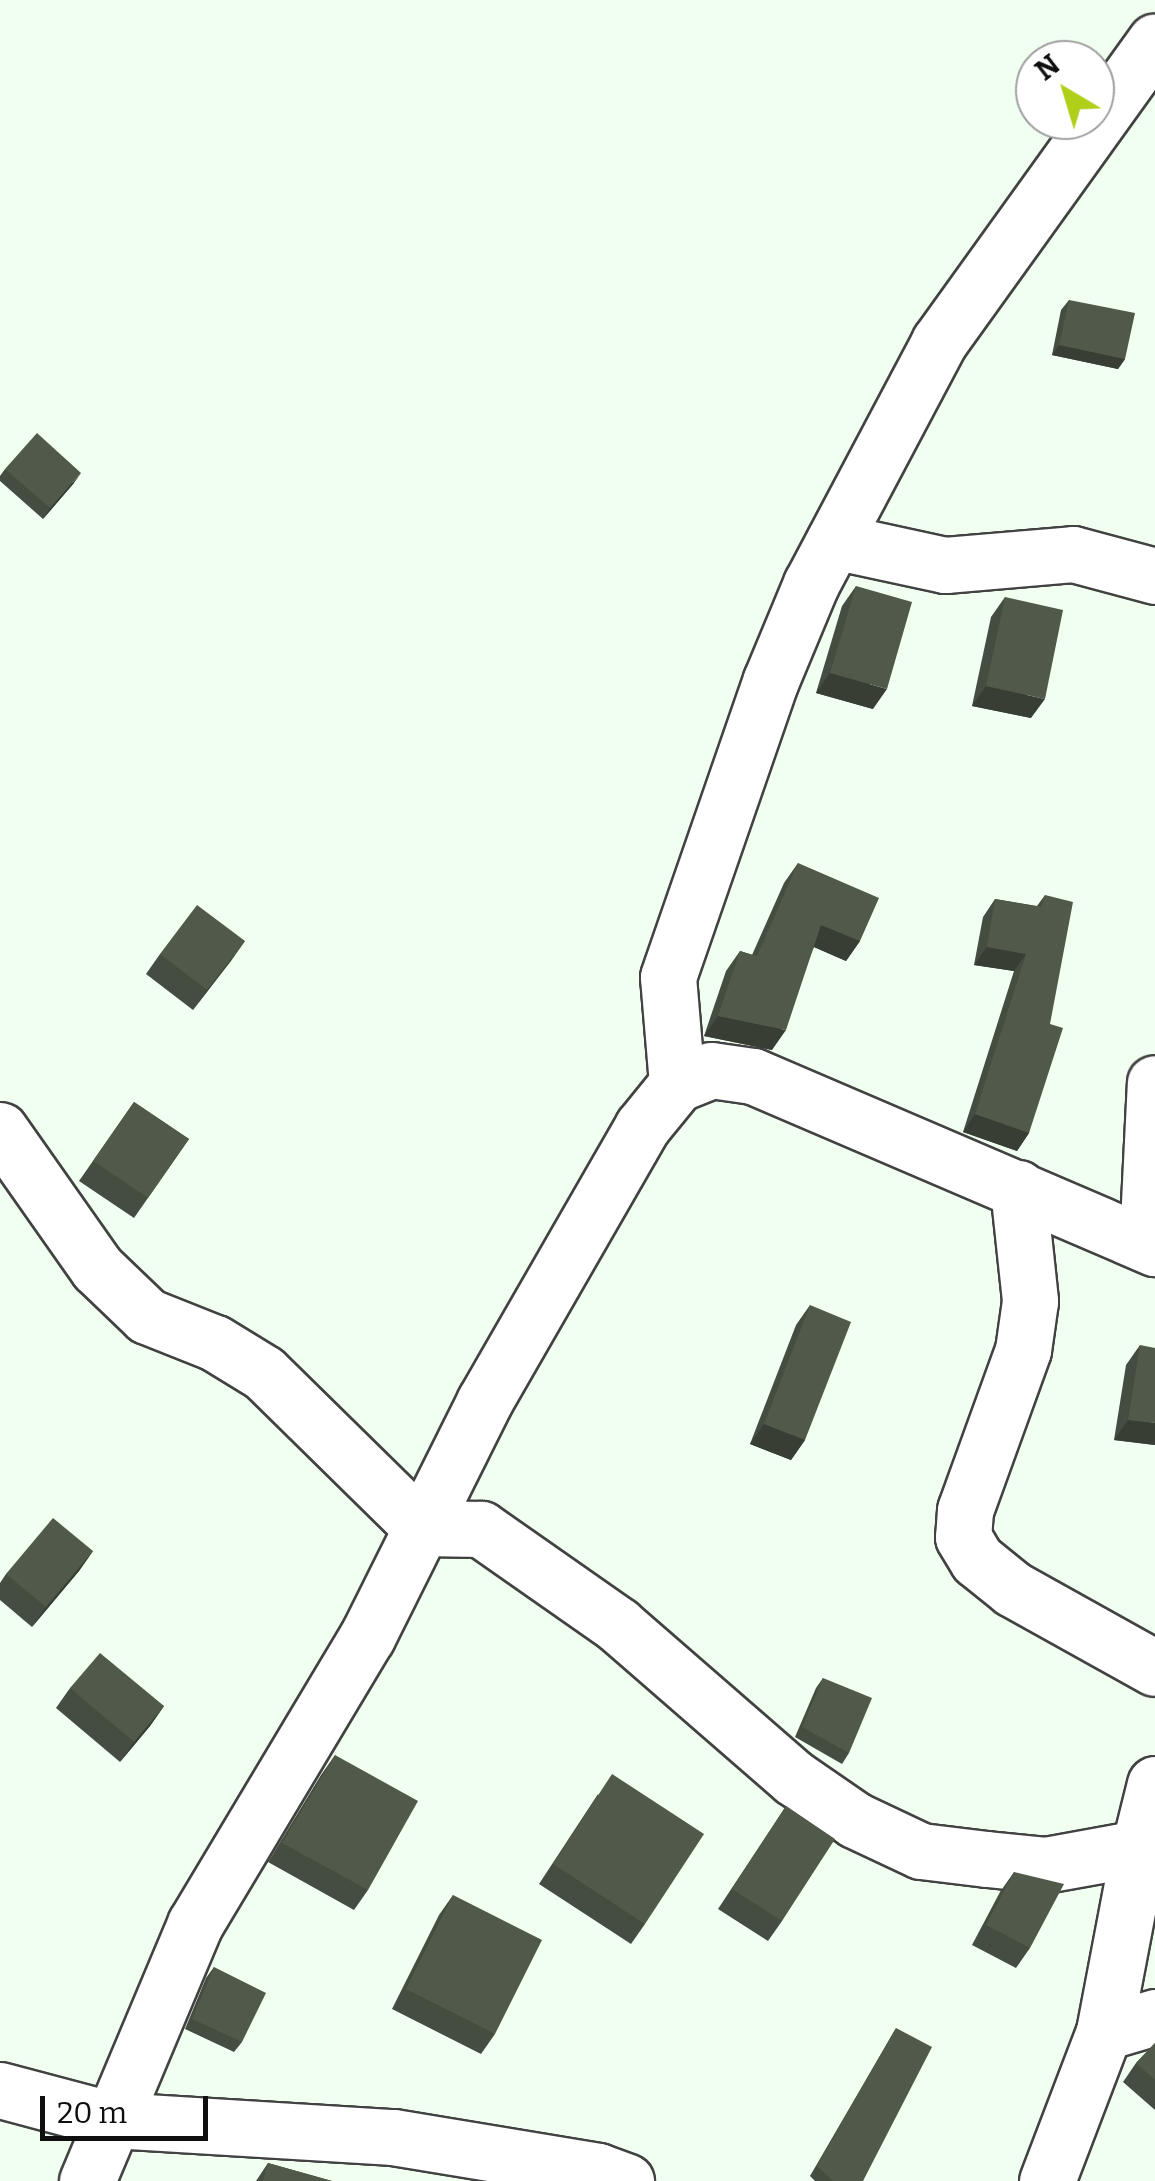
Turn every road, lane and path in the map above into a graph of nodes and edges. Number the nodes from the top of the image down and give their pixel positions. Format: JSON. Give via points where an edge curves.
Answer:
{"nodes":[{"id":1,"x":1155,"y":41,"type":"edge"},
{"id":2,"x":834,"y":541,"type":"junction"},
{"id":3,"x":1155,"y":576,"type":"edge"},
{"id":4,"x":1155,"y":1083,"type":"edge"},
{"id":5,"x":677,"y":1084,"type":"junction"},
{"id":6,"x":2,"y":1140,"type":"edge"},
{"id":7,"x":1018,"y":1188,"type":"junction"},
{"id":8,"x":1151,"y":1246,"type":"edge"},
{"id":9,"x":422,"y":1528,"type":"junction"},
{"id":10,"x":1155,"y":1668,"type":"edge"},
{"id":11,"x":1155,"y":1784,"type":"edge"},
{"id":12,"x":1147,"y":1854,"type":"edge"},
{"id":13,"x":1130,"y":2024,"type":"edge"},
{"id":14,"x":0,"y":2090,"type":"edge"},
{"id":15,"x":113,"y":2120,"type":"junction"},
{"id":16,"x":87,"y":2181,"type":"edge"},
{"id":17,"x":626,"y":2181,"type":"edge"},
{"id":18,"x":1047,"y":2181,"type":"edge"}],
"edges":[{"from":1,"to":2,"type":"street","via":[[938,342]]},
{"from":2,"to":3,"type":"street","via":[[944,565],[1074,554]]},
{"from":2,"to":5,"type":"street","via":[[771,680],[668,977]]},
{"from":4,"to":8,"type":"street"},
{"from":5,"to":7,"type":"street","via":[[712,1070],[753,1076]]},
{"from":5,"to":9,"type":"street","via":[[642,1127],[484,1402]]},
{"from":6,"to":9,"type":"street","via":[[97,1268],[147,1316],[215,1343],[264,1373]]},
{"from":7,"to":8,"type":"street"},
{"from":7,"to":10,"type":"street","via":[[1030,1300],[1023,1350],[965,1510],[963,1538],[977,1560],[1012,1589]]},
{"from":9,"to":12,"type":"street","via":[[481,1529],[688,1680],[794,1778],[856,1820],[920,1851],[1045,1865]]},
{"from":9,"to":15,"type":"street","via":[[367,1636],[195,1924]]},
{"from":11,"to":12,"type":"street"},
{"from":12,"to":13,"type":"street"},
{"from":13,"to":18,"type":"street"},
{"from":14,"to":15,"type":"street"},
{"from":15,"to":16,"type":"street"},
{"from":15,"to":17,"type":"street","via":[[394,2137],[598,2170]]}]}
